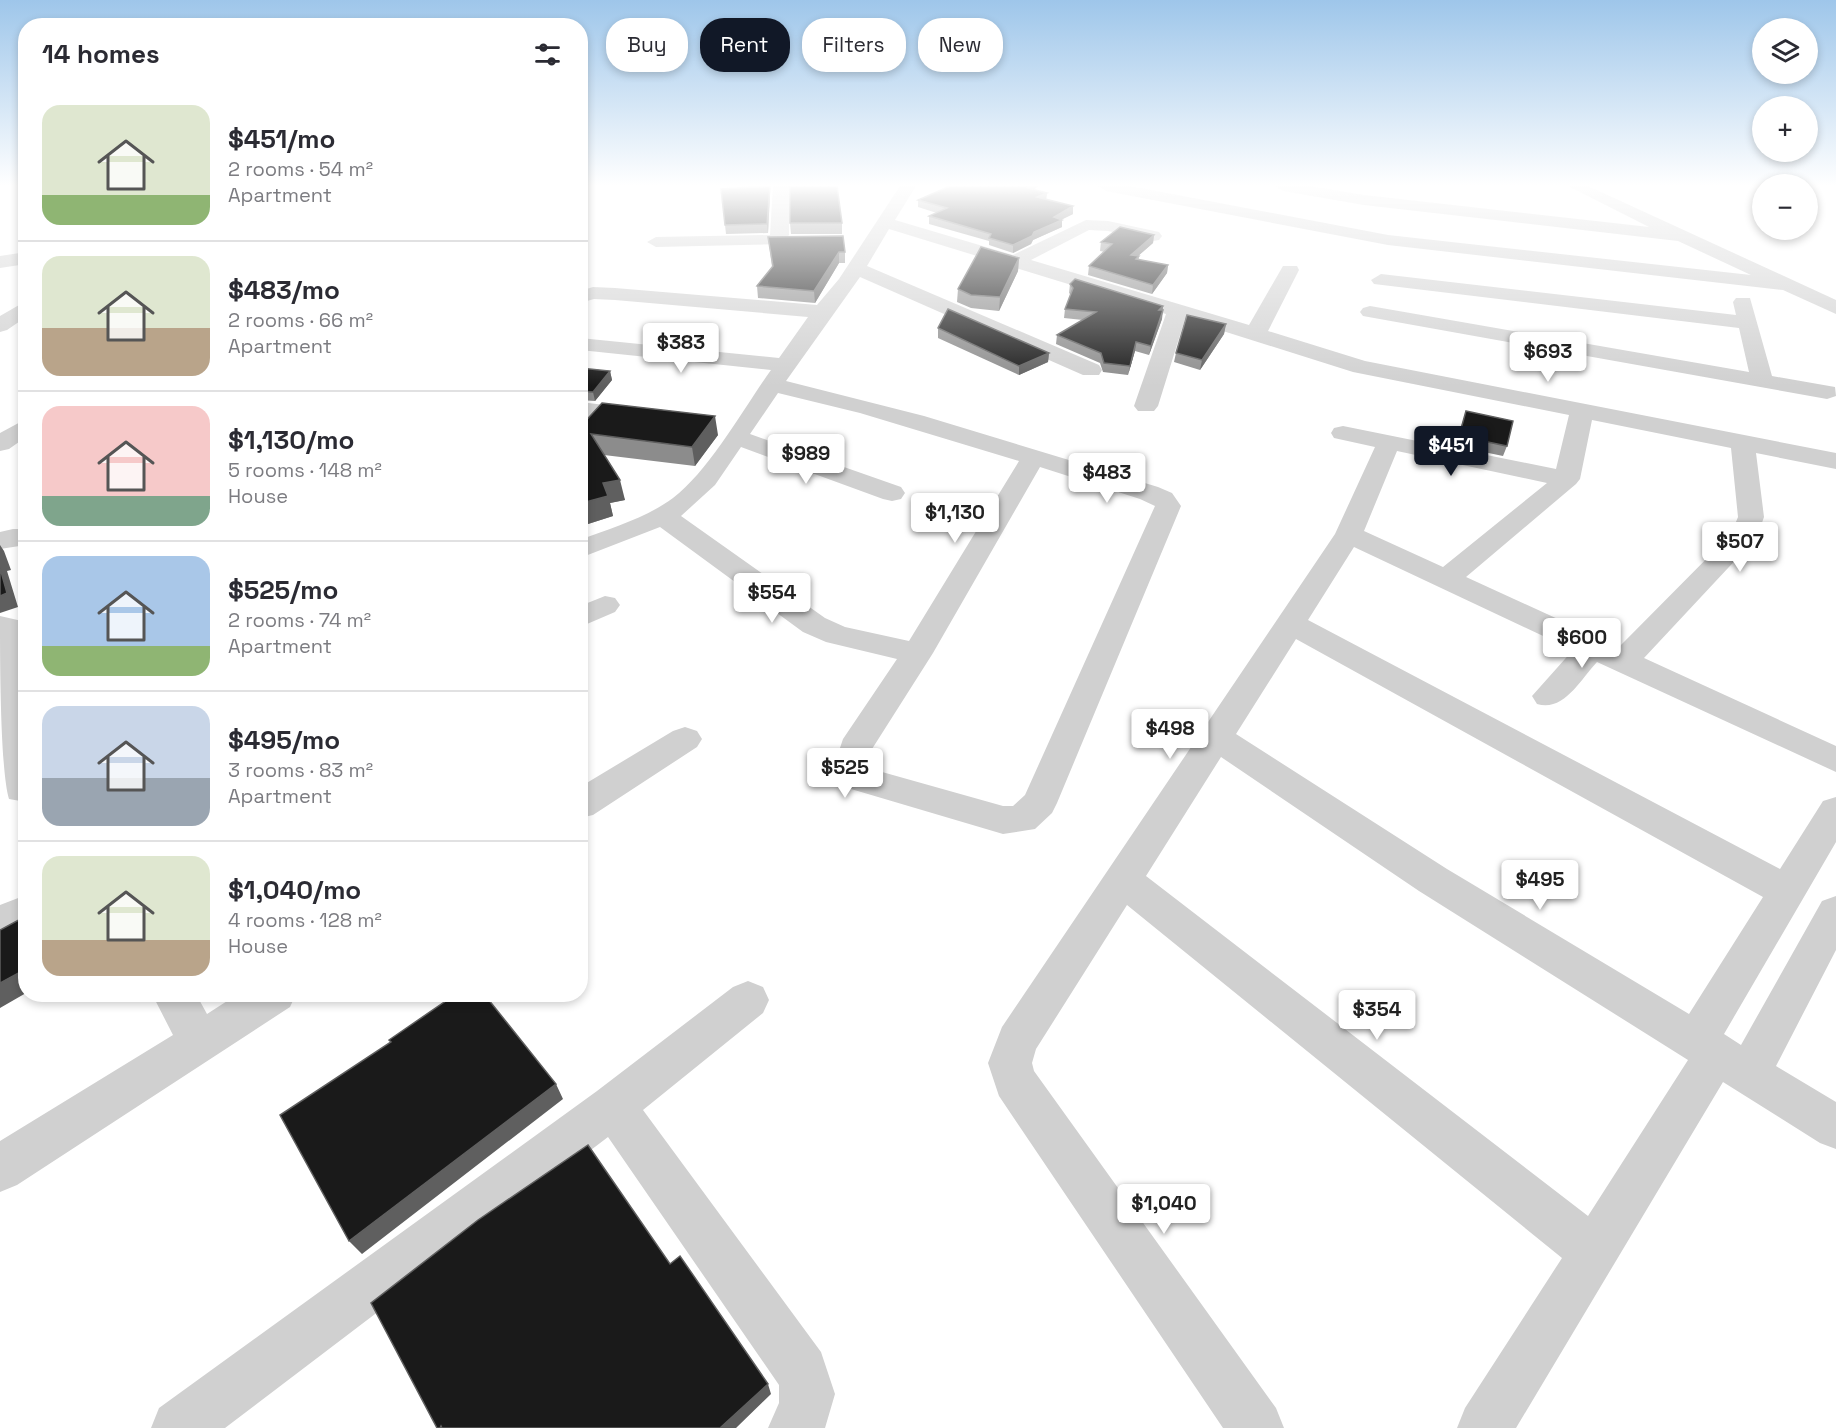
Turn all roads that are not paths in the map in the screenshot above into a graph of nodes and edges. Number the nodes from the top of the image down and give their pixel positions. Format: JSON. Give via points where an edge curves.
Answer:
{"nodes":[{"id":1,"x":867,"y":253,"type":"edge"},
{"id":2,"x":984,"y":253,"type":"edge"},
{"id":3,"x":1032,"y":253,"type":"edge"},
{"id":4,"x":1502,"y":253,"type":"edge"},
{"id":5,"x":1719,"y":253,"type":"edge"},
{"id":6,"x":18,"y":259,"type":"edge"},
{"id":7,"x":1,"y":262,"type":"edge"},
{"id":8,"x":1014,"y":262,"type":"junction"},
{"id":9,"x":856,"y":268,"type":"junction"},
{"id":10,"x":1290,"y":270,"type":"dead end"},
{"id":11,"x":1738,"y":279,"type":"junction"},
{"id":12,"x":1381,"y":280,"type":"dead end"},
{"id":13,"x":1787,"y":285,"type":"junction"},
{"id":14,"x":1441,"y":287,"type":"junction"},
{"id":15,"x":588,"y":295,"type":"edge"},
{"id":16,"x":1836,"y":308,"type":"edge"},
{"id":17,"x":1178,"y":309,"type":"junction"},
{"id":18,"x":822,"y":312,"type":"junction"},
{"id":19,"x":1370,"y":312,"type":"dead end"},
{"id":20,"x":18,"y":313,"type":"edge"},
{"id":21,"x":1431,"y":323,"type":"junction"},
{"id":22,"x":1748,"y":323,"type":"junction"},
{"id":23,"x":0,"y":326,"type":"edge"},
{"id":24,"x":1252,"y":333,"type":"junction"},
{"id":25,"x":588,"y":345,"type":"edge"},
{"id":26,"x":1654,"y":362,"type":"junction"},
{"id":27,"x":1090,"y":370,"type":"dead end"},
{"id":28,"x":779,"y":375,"type":"junction"},
{"id":29,"x":1762,"y":380,"type":"junction"},
{"id":30,"x":1655,"y":388,"type":"dead end"},
{"id":31,"x":1827,"y":392,"type":"dead end"},
{"id":32,"x":1146,"y":406,"type":"dead end"},
{"id":33,"x":588,"y":410,"type":"edge"},
{"id":34,"x":1582,"y":411,"type":"junction"},
{"id":35,"x":662,"y":418,"type":"edge"},
{"id":36,"x":732,"y":430,"type":"junction"},
{"id":37,"x":18,"y":432,"type":"edge"},
{"id":38,"x":1343,"y":433,"type":"dead end"},
{"id":39,"x":1389,"y":442,"type":"junction"},
{"id":40,"x":1743,"y":443,"type":"junction"},
{"id":41,"x":0,"y":444,"type":"edge"},
{"id":42,"x":1033,"y":458,"type":"junction"},
{"id":43,"x":1836,"y":461,"type":"edge"},
{"id":44,"x":1567,"y":479,"type":"junction"},
{"id":45,"x":892,"y":493,"type":"dead end"},
{"id":46,"x":663,"y":516,"type":"junction"},
{"id":47,"x":1349,"y":534,"type":"junction"},
{"id":48,"x":18,"y":537,"type":"edge"},
{"id":49,"x":0,"y":541,"type":"edge"},
{"id":50,"x":588,"y":547,"type":"edge"},
{"id":51,"x":1446,"y":579,"type":"junction"},
{"id":52,"x":1291,"y":623,"type":"junction"},
{"id":53,"x":0,"y":626,"type":"edge"},
{"id":54,"x":1593,"y":647,"type":"junction"},
{"id":55,"x":917,"y":653,"type":"junction"},
{"id":56,"x":1623,"y":661,"type":"junction"},
{"id":57,"x":1548,"y":696,"type":"dead end"},
{"id":58,"x":1216,"y":737,"type":"junction"},
{"id":59,"x":685,"y":739,"type":"dead end"},
{"id":60,"x":1836,"y":760,"type":"edge"},
{"id":61,"x":16,"y":793,"type":"edge"},
{"id":62,"x":588,"y":800,"type":"edge"},
{"id":63,"x":1836,"y":811,"type":"edge"},
{"id":64,"x":1123,"y":879,"type":"junction"},
{"id":65,"x":1787,"y":891,"type":"junction"},
{"id":66,"x":18,"y":915,"type":"edge"},
{"id":67,"x":1835,"y":915,"type":"edge"},
{"id":68,"x":0,"y":924,"type":"edge"},
{"id":69,"x":748,"y":1000,"type":"dead end"},
{"id":70,"x":177,"y":1002,"type":"edge"},
{"id":71,"x":262,"y":1002,"type":"edge"},
{"id":72,"x":199,"y":1041,"type":"junction"},
{"id":73,"x":1721,"y":1055,"type":"junction"},
{"id":74,"x":613,"y":1106,"type":"junction"},
{"id":75,"x":1836,"y":1128,"type":"edge"},
{"id":76,"x":0,"y":1168,"type":"edge"},
{"id":77,"x":1593,"y":1251,"type":"junction"},
{"id":78,"x":179,"y":1428,"type":"edge"},
{"id":79,"x":796,"y":1428,"type":"edge"},
{"id":80,"x":1256,"y":1428,"type":"edge"},
{"id":81,"x":1485,"y":1428,"type":"edge"}],
"edges":[{"from":1,"to":9,"type":"street"},
{"from":2,"to":8,"type":"street"},
{"from":3,"to":8,"type":"street"},
{"from":4,"to":11,"type":"street"},
{"from":5,"to":13,"type":"street"},
{"from":6,"to":7,"type":"street"},
{"from":8,"to":17,"type":"street"},
{"from":9,"to":18,"type":"street"},
{"from":9,"to":27,"type":"street"},
{"from":10,"to":24,"type":"street","via":[[1260,327]]},
{"from":11,"to":13,"type":"street"},
{"from":11,"to":22,"type":"street"},
{"from":12,"to":14,"type":"street"},
{"from":13,"to":16,"type":"street"},
{"from":14,"to":21,"type":"street"},
{"from":14,"to":22,"type":"street"},
{"from":15,"to":18,"type":"street"},
{"from":17,"to":24,"type":"street"},
{"from":17,"to":32,"type":"street"},
{"from":18,"to":28,"type":"street"},
{"from":19,"to":21,"type":"street"},
{"from":20,"to":23,"type":"street"},
{"from":21,"to":26,"type":"street"},
{"from":22,"to":29,"type":"street"},
{"from":24,"to":34,"type":"street","via":[[1361,367]]},
{"from":25,"to":28,"type":"street"},
{"from":26,"to":29,"type":"street"},
{"from":26,"to":30,"type":"street"},
{"from":28,"to":36,"type":"street"},
{"from":28,"to":42,"type":"street","via":[[813,394]]},
{"from":29,"to":31,"type":"street"},
{"from":33,"to":35,"type":"street"},
{"from":34,"to":40,"type":"street"},
{"from":34,"to":44,"type":"street"},
{"from":36,"to":45,"type":"street"},
{"from":36,"to":46,"type":"street","via":[[706,480]]},
{"from":37,"to":41,"type":"street"},
{"from":38,"to":39,"type":"street"},
{"from":39,"to":44,"type":"street"},
{"from":39,"to":47,"type":"street"},
{"from":40,"to":43,"type":"street"},
{"from":40,"to":56,"type":"street","via":[[1751,517],[1743,537]]},
{"from":42,"to":55,"type":"street"},
{"from":42,"to":55,"type":"street","via":[[1149,493],[1168,506],[1039,803],[1023,819],[1003,820],[863,780],[851,766],[855,748]]},
{"from":44,"to":51,"type":"street"},
{"from":46,"to":50,"type":"street"},
{"from":46,"to":55,"type":"street","via":[[814,625],[837,635]]},
{"from":47,"to":51,"type":"street"},
{"from":47,"to":52,"type":"street"},
{"from":48,"to":49,"type":"street"},
{"from":51,"to":54,"type":"street"},
{"from":52,"to":58,"type":"street"},
{"from":52,"to":65,"type":"street"},
{"from":53,"to":61,"type":"street","via":[[11,628],[10,696]]},
{"from":54,"to":56,"type":"street"},
{"from":54,"to":57,"type":"street"},
{"from":56,"to":60,"type":"street"},
{"from":58,"to":64,"type":"street"},
{"from":58,"to":73,"type":"street","via":[[1433,880]]},
{"from":59,"to":62,"type":"street"},
{"from":63,"to":65,"type":"street"},
{"from":64,"to":77,"type":"street"},
{"from":64,"to":80,"type":"street","via":[[1017,1041],[1010,1063],[1015,1081]]},
{"from":65,"to":73,"type":"street"},
{"from":66,"to":68,"type":"street"},
{"from":67,"to":73,"type":"street"},
{"from":69,"to":74,"type":"street"},
{"from":70,"to":72,"type":"street"},
{"from":71,"to":72,"type":"street"},
{"from":72,"to":76,"type":"street"},
{"from":73,"to":75,"type":"street"},
{"from":73,"to":77,"type":"street"},
{"from":74,"to":78,"type":"street"},
{"from":74,"to":79,"type":"street","via":[[802,1371],[810,1388],[807,1409]]},
{"from":77,"to":81,"type":"street"}]}
